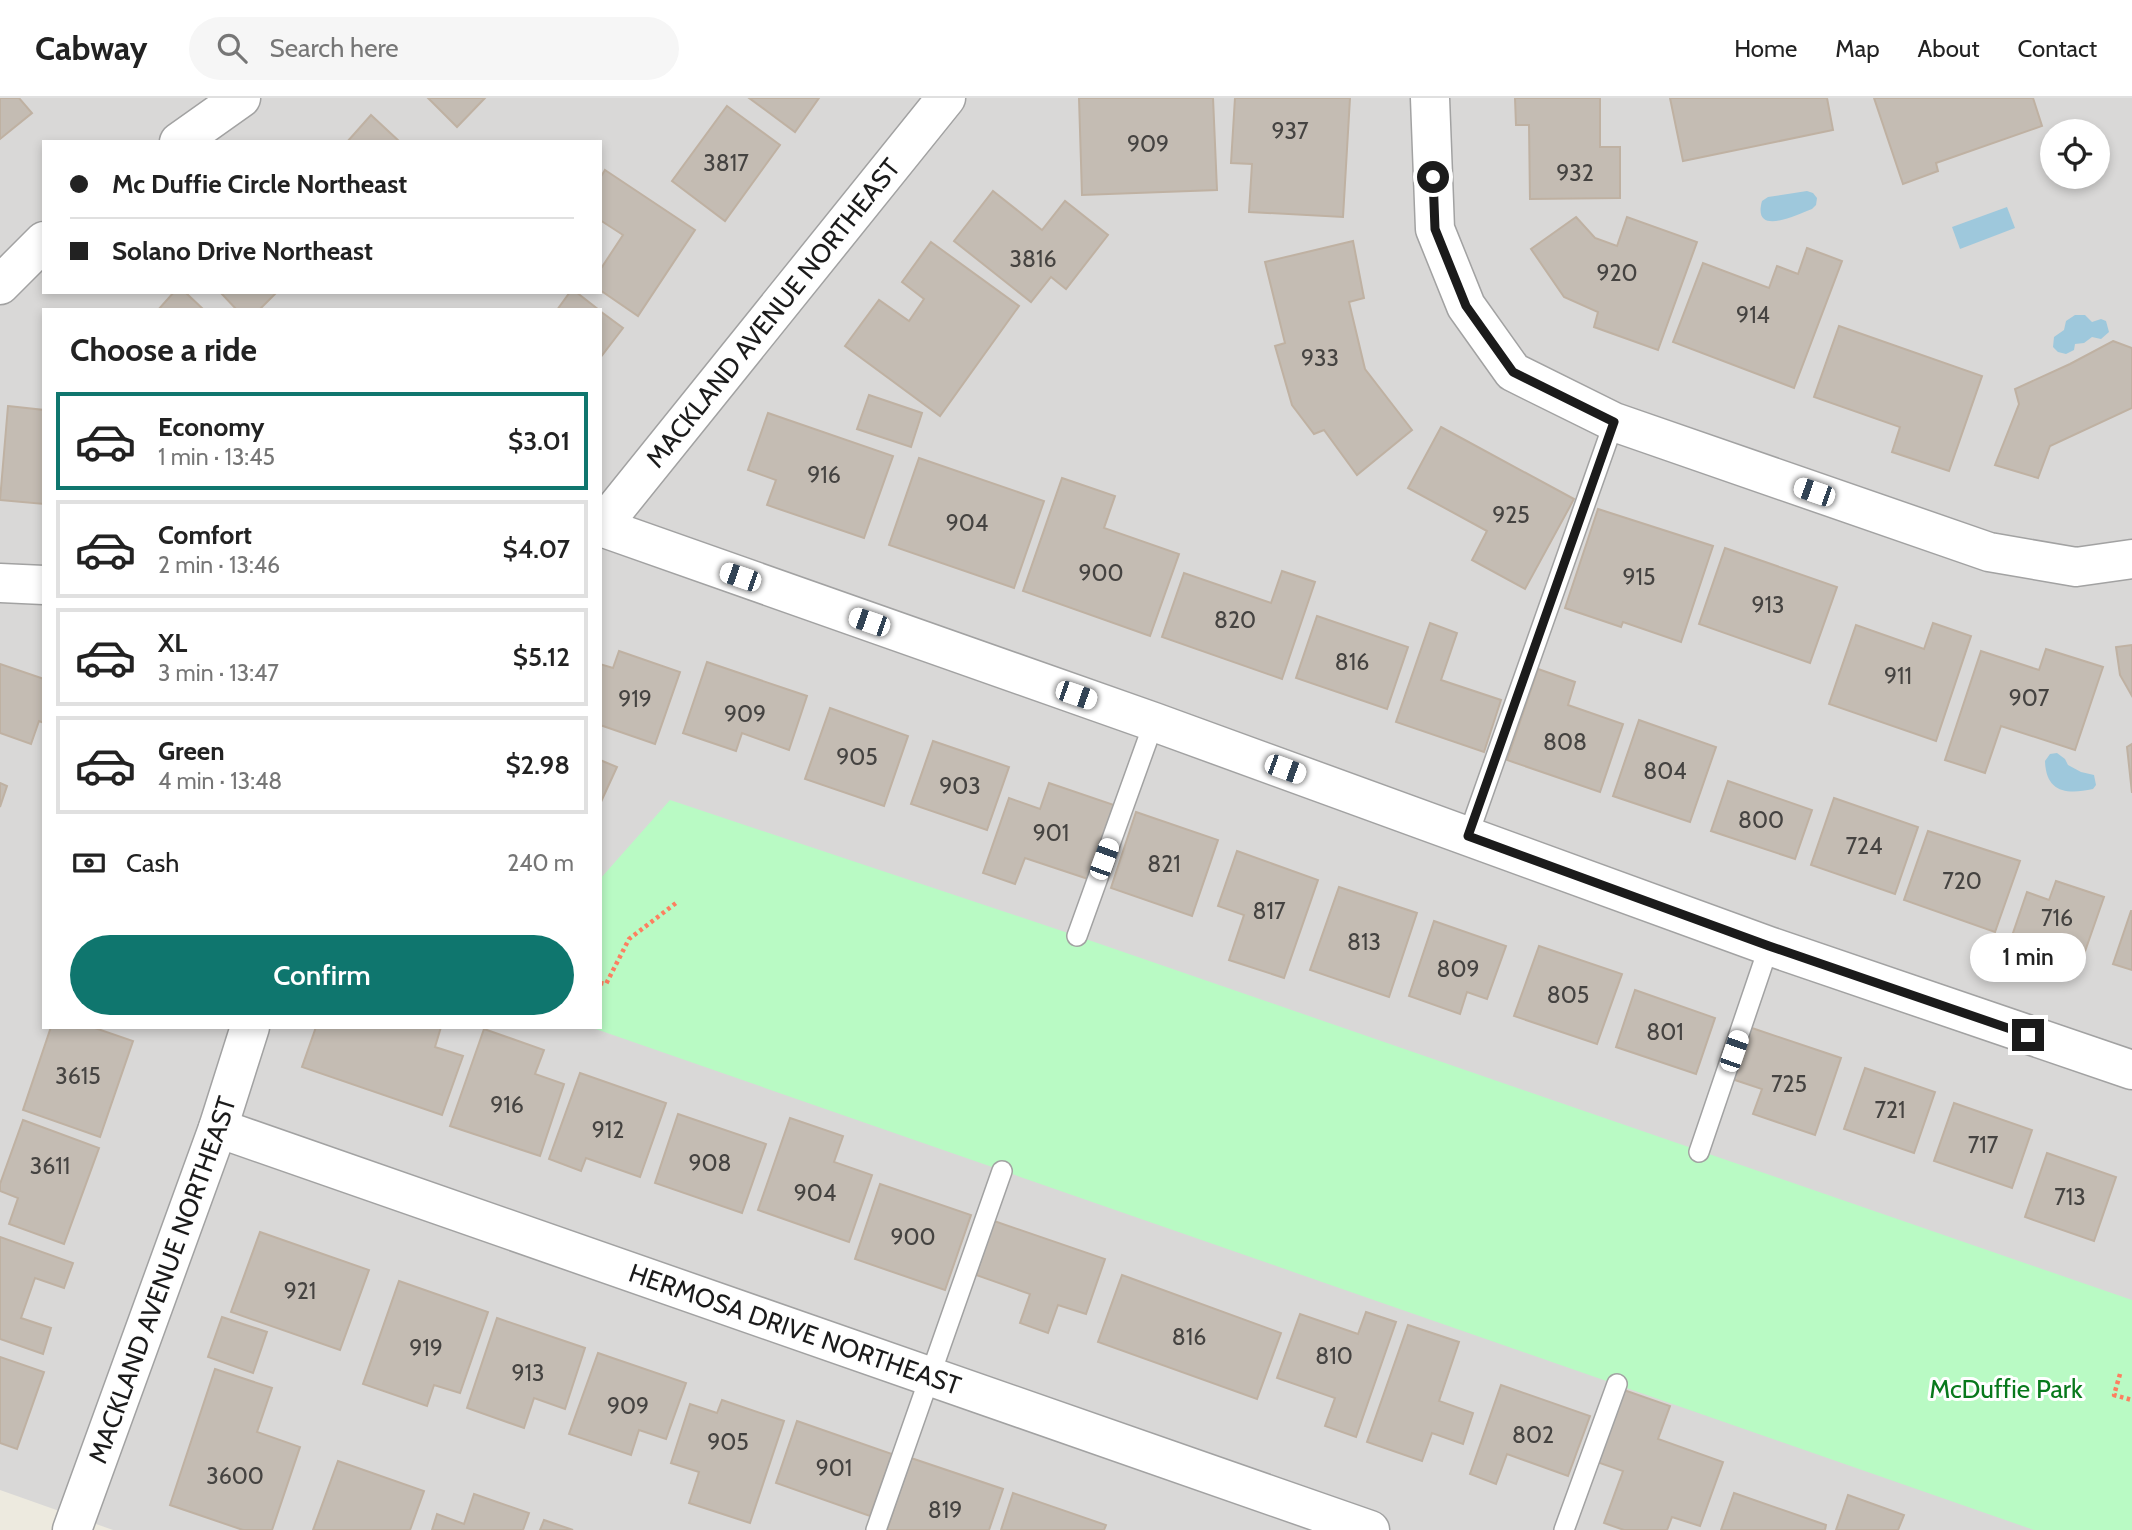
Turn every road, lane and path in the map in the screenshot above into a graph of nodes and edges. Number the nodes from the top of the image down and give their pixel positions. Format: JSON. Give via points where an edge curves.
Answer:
{"nodes":[{"id":1,"x":241,"y":98,"type":"edge"},
{"id":2,"x":946,"y":98,"type":"edge"},
{"id":3,"x":1430,"y":98,"type":"edge"},
{"id":4,"x":182,"y":140,"type":"edge"},
{"id":5,"x":42,"y":243,"type":"edge"},
{"id":6,"x":0,"y":285,"type":"edge"},
{"id":7,"x":1614,"y":422,"type":"junction"},
{"id":8,"x":602,"y":526,"type":"edge"},
{"id":9,"x":602,"y":527,"type":"edge"},
{"id":10,"x":2132,"y":559,"type":"edge"},
{"id":11,"x":0,"y":583,"type":"edge"},
{"id":12,"x":42,"y":585,"type":"edge"},
{"id":13,"x":1154,"y":722,"type":"junction"},
{"id":14,"x":1468,"y":836,"type":"junction"},
{"id":15,"x":676,"y":903,"type":"dead end"},
{"id":16,"x":1077,"y":936,"type":"dead end"},
{"id":17,"x":1769,"y":946,"type":"junction"},
{"id":18,"x":602,"y":983,"type":"edge"},
{"id":19,"x":249,"y":1029,"type":"edge"},
{"id":20,"x":2132,"y":1070,"type":"edge"},
{"id":21,"x":218,"y":1128,"type":"junction"},
{"id":22,"x":1699,"y":1152,"type":"dead end"},
{"id":23,"x":1002,"y":1171,"type":"dead end"},
{"id":24,"x":2120,"y":1374,"type":"dead end"},
{"id":25,"x":931,"y":1377,"type":"junction"},
{"id":26,"x":1617,"y":1384,"type":"dead end"},
{"id":27,"x":2132,"y":1400,"type":"edge"},
{"id":28,"x":72,"y":1530,"type":"edge"},
{"id":29,"x":876,"y":1530,"type":"edge"},
{"id":30,"x":1370,"y":1530,"type":"edge"},
{"id":31,"x":1564,"y":1530,"type":"edge"}],
"edges":[{"from":1,"to":4,"type":"street"},
{"from":2,"to":8,"type":"street","name":"MACKLAND AVENUE NORTHEAST"},
{"from":3,"to":7,"type":"street","via":[[1435,229],[1466,306],[1513,372]]},
{"from":5,"to":6,"type":"street"},
{"from":7,"to":10,"type":"street","via":[[1989,552],[2076,567]]},
{"from":7,"to":14,"type":"lane"},
{"from":9,"to":13,"type":"street"},
{"from":11,"to":12,"type":"street"},
{"from":13,"to":14,"type":"street"},
{"from":13,"to":16,"type":"lane"},
{"from":14,"to":17,"type":"street"},
{"from":15,"to":18,"type":"path","via":[[629,939],[607,984]]},
{"from":17,"to":20,"type":"street"},
{"from":17,"to":22,"type":"lane"},
{"from":19,"to":21,"type":"street","name":"MACKLAND AVENUE NORTHEAST"},
{"from":21,"to":25,"type":"street","name":"HERMOSA DRIVE NORTHEAST"},
{"from":21,"to":28,"type":"street","name":"MACKLAND AVENUE NORTHEAST"},
{"from":23,"to":25,"type":"lane"},
{"from":24,"to":27,"type":"path","via":[[2114,1395]]},
{"from":25,"to":29,"type":"lane"},
{"from":25,"to":30,"type":"street","name":"HERMOSA DRIVE NORTHEAST"},
{"from":26,"to":31,"type":"lane"}]}
